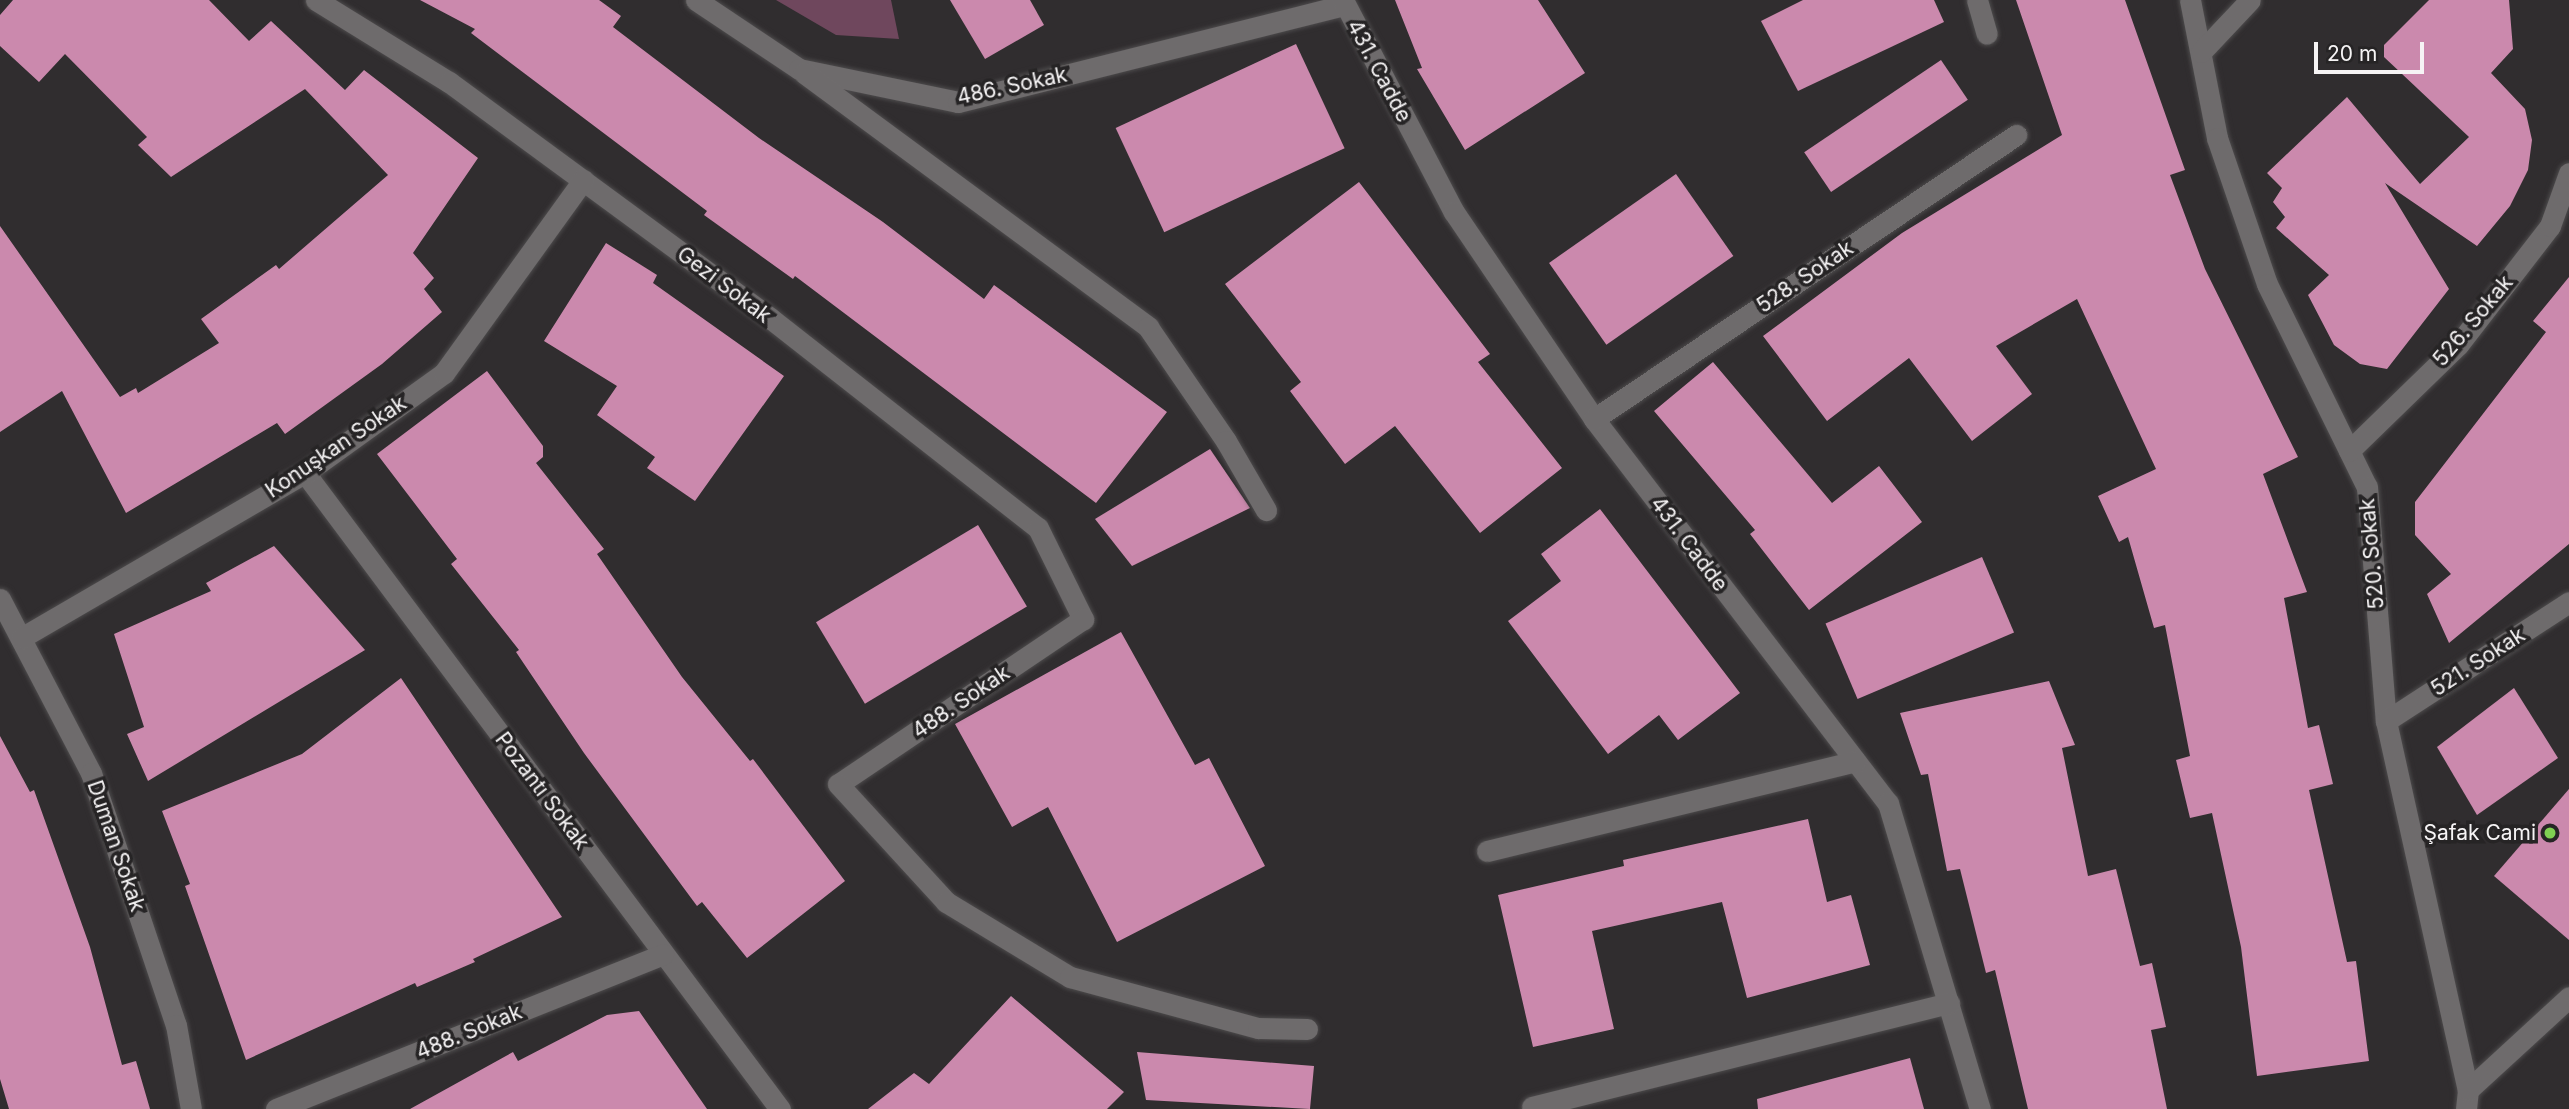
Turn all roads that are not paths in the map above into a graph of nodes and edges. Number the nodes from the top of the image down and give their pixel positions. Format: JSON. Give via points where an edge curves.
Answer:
{"nodes":[{"id":1,"x":316,"y":0,"type":"edge"},
{"id":2,"x":696,"y":0,"type":"edge"},
{"id":3,"x":1977,"y":0,"type":"edge"},
{"id":4,"x":2190,"y":0,"type":"edge"},
{"id":5,"x":2250,"y":0,"type":"edge"},
{"id":6,"x":1343,"y":2,"type":"edge"},
{"id":7,"x":1987,"y":34,"type":"dead end"},
{"id":8,"x":2201,"y":52,"type":"junction"},
{"id":9,"x":799,"y":69,"type":"junction"},
{"id":10,"x":2016,"y":135,"type":"dead end"},
{"id":11,"x":2569,"y":173,"type":"edge"},
{"id":12,"x":583,"y":180,"type":"junction"},
{"id":13,"x":1594,"y":419,"type":"junction"},
{"id":14,"x":2349,"y":451,"type":"junction"},
{"id":15,"x":305,"y":473,"type":"junction"},
{"id":16,"x":1266,"y":510,"type":"dead end"},
{"id":17,"x":0,"y":599,"type":"edge"},
{"id":18,"x":2569,"y":602,"type":"edge"},
{"id":19,"x":1083,"y":619,"type":"joint"},
{"id":20,"x":21,"y":638,"type":"junction"},
{"id":21,"x":2386,"y":721,"type":"junction"},
{"id":22,"x":1856,"y":761,"type":"junction"},
{"id":23,"x":1487,"y":851,"type":"dead end"},
{"id":24,"x":663,"y":954,"type":"junction"},
{"id":25,"x":2569,"y":997,"type":"edge"},
{"id":26,"x":1949,"y":1003,"type":"junction"},
{"id":27,"x":1307,"y":1029,"type":"dead end"},
{"id":28,"x":2467,"y":1100,"type":"edge"},
{"id":29,"x":1532,"y":1107,"type":"dead end"},
{"id":30,"x":191,"y":1109,"type":"edge"},
{"id":31,"x":276,"y":1109,"type":"edge"},
{"id":32,"x":780,"y":1109,"type":"edge"},
{"id":33,"x":1980,"y":1109,"type":"edge"}],
"edges":[{"from":1,"to":12,"type":"street","name":"Gezi Sokak","via":[[449,82]]},
{"from":2,"to":9,"type":"street","name":"486. Sokak"},
{"from":3,"to":7,"type":"street"},
{"from":4,"to":8,"type":"street","name":"520. Sokak"},
{"from":5,"to":8,"type":"street"},
{"from":6,"to":9,"type":"street","name":"486. Sokak","via":[[958,102]]},
{"from":6,"to":13,"type":"street","name":"431. Cadde","via":[[1454,212]]},
{"from":8,"to":14,"type":"street","name":"520. Sokak","via":[[2217,138],[2267,284]]},
{"from":9,"to":16,"type":"street","via":[[1148,327],[1226,441]]},
{"from":10,"to":13,"type":"street","name":"528. Sokak"},
{"from":11,"to":14,"type":"street","name":"526. Sokak","via":[[2550,226],[2458,345]]},
{"from":12,"to":15,"type":"street","name":"Konuşkan Sokak","via":[[444,373]]},
{"from":12,"to":19,"type":"street","name":"Gezi Sokak","via":[[770,318],[1038,528]]},
{"from":13,"to":22,"type":"street","name":"431. Cadde"},
{"from":14,"to":21,"type":"street","name":"520. Sokak","via":[[2367,487]]},
{"from":15,"to":20,"type":"street","name":"Konuşkan Sokak"},
{"from":15,"to":24,"type":"street","name":"Pozantı Sokak"},
{"from":17,"to":20,"type":"street","name":"Duman Sokak"},
{"from":18,"to":21,"type":"street","name":"521. Sokak"},
{"from":19,"to":27,"type":"street","name":"488. Sokak","via":[[838,785],[946,902],[1070,976],[1258,1028]]},
{"from":20,"to":30,"type":"street","name":"Duman Sokak","via":[[91,773],[176,1025]]},
{"from":21,"to":28,"type":"street","name":"520. Sokak"},
{"from":22,"to":23,"type":"street"},
{"from":22,"to":26,"type":"street","name":"431. Cadde","via":[[1888,803]]},
{"from":24,"to":31,"type":"street","name":"488. Sokak"},
{"from":24,"to":32,"type":"street","name":"Pozantı Sokak"},
{"from":25,"to":28,"type":"street"},
{"from":26,"to":29,"type":"street"},
{"from":26,"to":33,"type":"street","name":"431. Cadde"}]}
